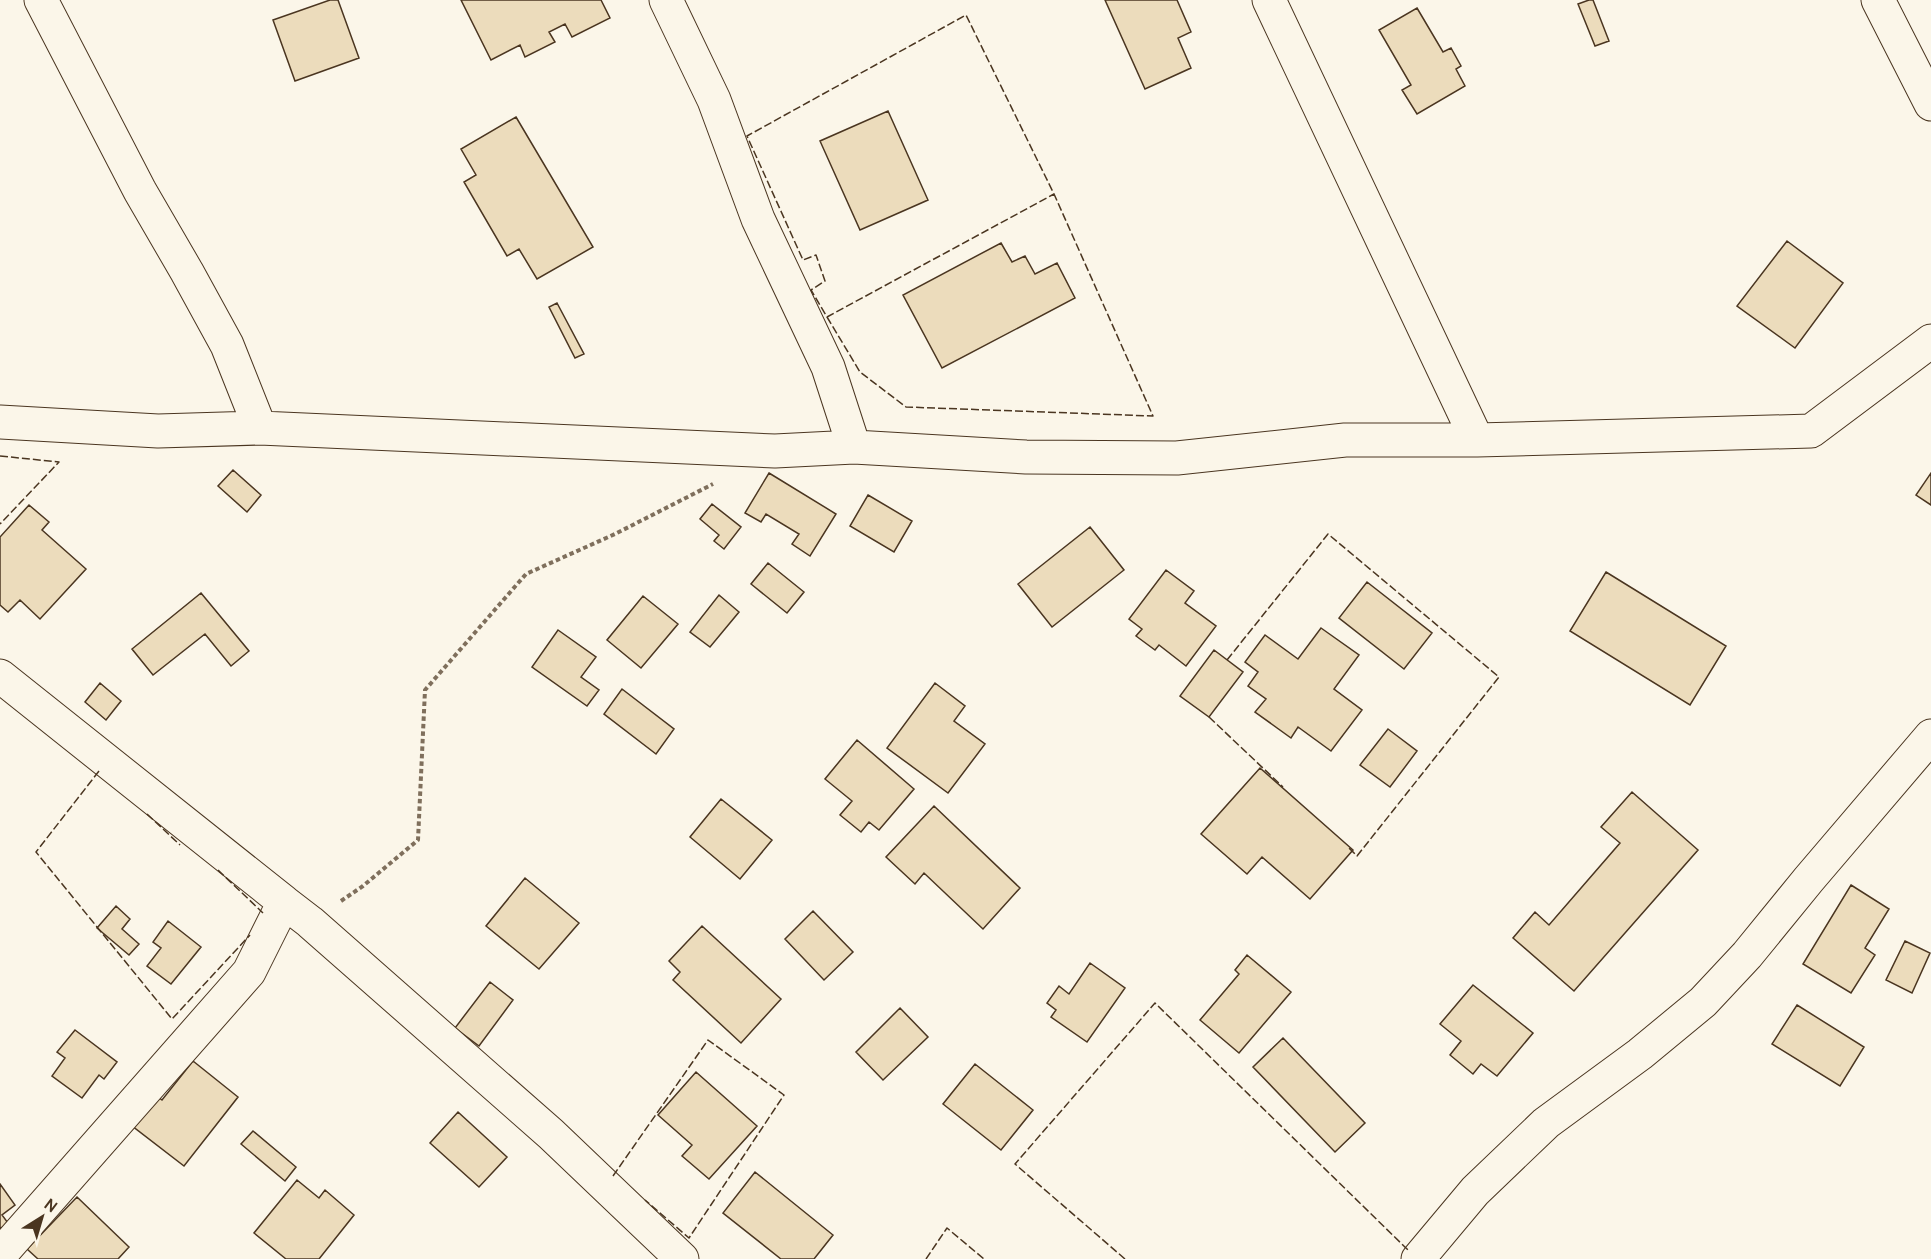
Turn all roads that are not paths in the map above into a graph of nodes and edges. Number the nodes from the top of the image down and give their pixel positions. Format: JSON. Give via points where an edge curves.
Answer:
{"nodes":[{"id":1,"x":40,"y":0,"type":"edge"},
{"id":2,"x":666,"y":0,"type":"edge"},
{"id":3,"x":1269,"y":0,"type":"edge"},
{"id":4,"x":1878,"y":0,"type":"edge"},
{"id":5,"x":1931,"y":104,"type":"edge"},
{"id":6,"x":1931,"y":341,"type":"edge"},
{"id":7,"x":0,"y":422,"type":"edge"},
{"id":8,"x":260,"y":428,"type":"junction"},
{"id":9,"x":1477,"y":440,"type":"junction"},
{"id":10,"x":854,"y":447,"type":"junction"},
{"id":11,"x":0,"y":676,"type":"edge"},
{"id":12,"x":1931,"y":736,"type":"edge"},
{"id":13,"x":284,"y":902,"type":"junction"},
{"id":14,"x":0,"y":1255,"type":"edge"},
{"id":15,"x":682,"y":1259,"type":"edge"},
{"id":16,"x":1418,"y":1259,"type":"edge"}],
"edges":[{"from":1,"to":8,"type":"street","via":[[140,191],[227,345]]},
{"from":2,"to":10,"type":"street","via":[[714,100],[758,219],[828,367]]},
{"from":3,"to":9,"type":"street"},
{"from":4,"to":5,"type":"street"},
{"from":6,"to":9,"type":"street","via":[[1811,431]]},
{"from":7,"to":8,"type":"street","via":[[158,431]]},
{"from":8,"to":10,"type":"street","via":[[775,451]]},
{"from":9,"to":10,"type":"street","via":[[1346,441],[1177,458],[1026,457]]},
{"from":11,"to":13,"type":"street"},
{"from":12,"to":16,"type":"street","via":[[1703,1002],[1546,1123],[1475,1191]]},
{"from":13,"to":14,"type":"street","via":[[249,972]]},
{"from":13,"to":15,"type":"street","via":[[551,1134]]}]}
